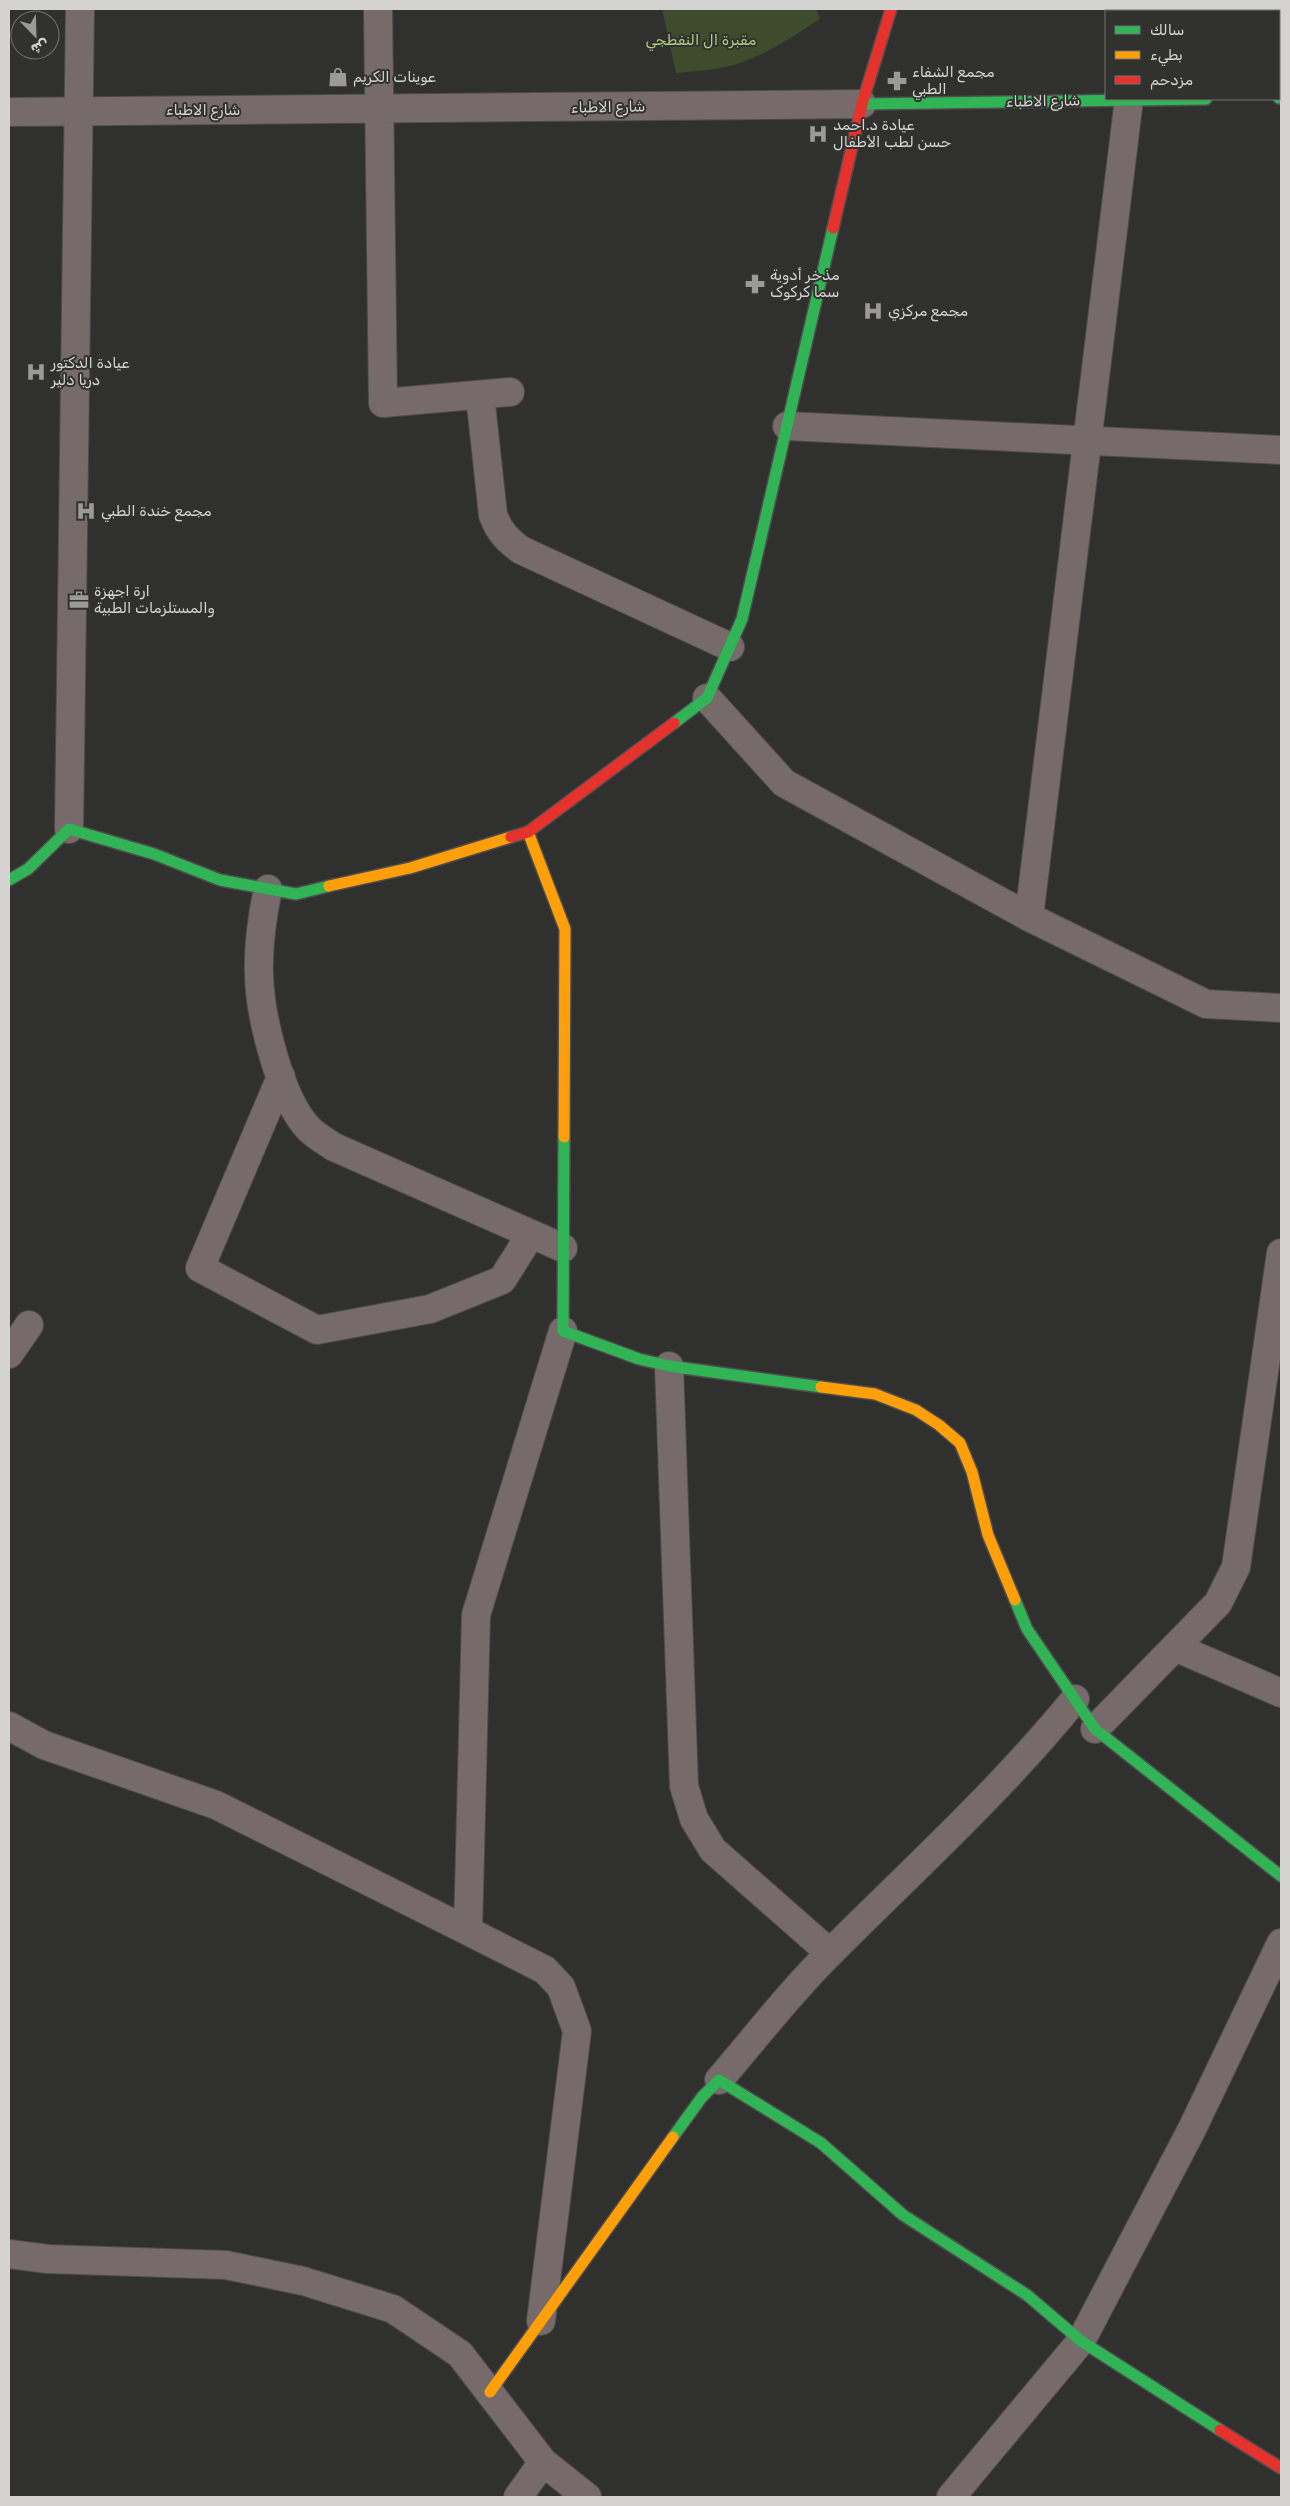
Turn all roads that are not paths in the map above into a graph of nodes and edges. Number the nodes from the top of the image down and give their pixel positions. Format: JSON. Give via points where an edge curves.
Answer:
{"nodes":[{"id":1,"x":80,"y":9,"type":"edge"},
{"id":2,"x":378,"y":9,"type":"edge"},
{"id":3,"x":891,"y":9,"type":"edge"},
{"id":4,"x":1105,"y":99,"type":"edge"},
{"id":5,"x":1129,"y":100,"type":"edge"},
{"id":6,"x":862,"y":104,"type":"junction"},
{"id":7,"x":78,"y":110,"type":"junction"},
{"id":8,"x":379,"y":110,"type":"junction"},
{"id":9,"x":9,"y":112,"type":"edge"},
{"id":10,"x":510,"y":392,"type":"dead end"},
{"id":11,"x":480,"y":395,"type":"junction"},
{"id":12,"x":787,"y":426,"type":"junction"},
{"id":13,"x":1087,"y":440,"type":"junction"},
{"id":14,"x":1281,"y":450,"type":"edge"},
{"id":15,"x":730,"y":647,"type":"junction"},
{"id":16,"x":707,"y":698,"type":"junction"},
{"id":17,"x":69,"y":829,"type":"junction"},
{"id":18,"x":528,"y":832,"type":"junction"},
{"id":19,"x":9,"y":880,"type":"edge"},
{"id":20,"x":268,"y":889,"type":"junction"},
{"id":21,"x":1029,"y":917,"type":"junction"},
{"id":22,"x":1281,"y":1008,"type":"edge"},
{"id":23,"x":281,"y":1077,"type":"junction"},
{"id":24,"x":530,"y":1234,"type":"junction"},
{"id":25,"x":563,"y":1248,"type":"junction"},
{"id":26,"x":1281,"y":1253,"type":"edge"},
{"id":27,"x":29,"y":1325,"type":"dead end"},
{"id":28,"x":563,"y":1331,"type":"junction"},
{"id":29,"x":9,"y":1354,"type":"edge"},
{"id":30,"x":669,"y":1366,"type":"junction"},
{"id":31,"x":1177,"y":1648,"type":"junction"},
{"id":32,"x":1281,"y":1693,"type":"edge"},
{"id":33,"x":1075,"y":1699,"type":"junction"},
{"id":34,"x":9,"y":1726,"type":"edge"},
{"id":35,"x":1095,"y":1729,"type":"junction"},
{"id":36,"x":1281,"y":1876,"type":"edge"},
{"id":37,"x":468,"y":1931,"type":"junction"},
{"id":38,"x":1281,"y":1943,"type":"edge"},
{"id":39,"x":830,"y":1953,"type":"junction"},
{"id":40,"x":719,"y":2080,"type":"junction"},
{"id":41,"x":9,"y":2254,"type":"edge"},
{"id":42,"x":540,"y":2321,"type":"junction"},
{"id":43,"x":1081,"y":2341,"type":"junction"},
{"id":44,"x":490,"y":2392,"type":"junction"},
{"id":45,"x":543,"y":2462,"type":"junction"},
{"id":46,"x":1281,"y":2468,"type":"edge"},
{"id":47,"x":518,"y":2497,"type":"edge"},
{"id":48,"x":587,"y":2497,"type":"edge"},
{"id":49,"x":951,"y":2497,"type":"edge"}],
"edges":[{"from":1,"to":7,"type":"street"},
{"from":2,"to":8,"type":"street"},
{"from":3,"to":6,"type":"street"},
{"from":4,"to":6,"type":"street","name":"شارع الاطباء"},
{"from":5,"to":13,"type":"street"},
{"from":6,"to":8,"type":"street","name":"شارع الاطباء"},
{"from":6,"to":12,"type":"street"},
{"from":7,"to":8,"type":"street","name":"شارع الاطباء"},
{"from":7,"to":9,"type":"street","name":"شارع الاطباء"},
{"from":7,"to":17,"type":"street"},
{"from":8,"to":11,"type":"street","via":[[383,403]]},
{"from":10,"to":11,"type":"street"},
{"from":11,"to":15,"type":"street","via":[[492,515],[508,541],[521,550]]},
{"from":12,"to":13,"type":"street"},
{"from":12,"to":15,"type":"street","via":[[742,619]]},
{"from":13,"to":14,"type":"street"},
{"from":13,"to":21,"type":"street"},
{"from":15,"to":16,"type":"street"},
{"from":16,"to":18,"type":"street"},
{"from":16,"to":21,"type":"street","via":[[784,784]]},
{"from":17,"to":19,"type":"street","via":[[28,869]]},
{"from":17,"to":20,"type":"street","via":[[154,854],[220,880]]},
{"from":18,"to":20,"type":"street","via":[[410,868],[296,894]]},
{"from":18,"to":25,"type":"street","via":[[564,930]]},
{"from":20,"to":23,"type":"street","via":[[259,944],[259,977],[268,1036]]},
{"from":21,"to":22,"type":"street","via":[[1206,1004]]},
{"from":23,"to":24,"type":"street","via":[[308,1128],[326,1142]]},
{"from":23,"to":24,"type":"street","via":[[200,1268],[317,1330],[430,1309],[502,1280]]},
{"from":24,"to":25,"type":"street"},
{"from":25,"to":28,"type":"street"},
{"from":26,"to":31,"type":"street","via":[[1236,1566],[1218,1603]]},
{"from":27,"to":29,"type":"street"},
{"from":28,"to":30,"type":"street"},
{"from":28,"to":37,"type":"street","via":[[476,1615]]},
{"from":30,"to":33,"type":"street","via":[[875,1394],[916,1410],[939,1425],[960,1443],[972,1472],[988,1535],[1027,1629]]},
{"from":30,"to":39,"type":"street","via":[[684,1786],[694,1819],[713,1850]]},
{"from":31,"to":32,"type":"street"},
{"from":31,"to":35,"type":"street"},
{"from":33,"to":35,"type":"street"},
{"from":33,"to":39,"type":"street","via":[[944,1842]]},
{"from":34,"to":37,"type":"street","via":[[44,1745],[216,1805]]},
{"from":35,"to":36,"type":"street"},
{"from":37,"to":42,"type":"street","via":[[545,1970],[561,1987],[577,2031]]},
{"from":38,"to":43,"type":"street","via":[[1192,2129]]},
{"from":39,"to":40,"type":"street"},
{"from":40,"to":42,"type":"street","via":[[702,2096]]},
{"from":40,"to":43,"type":"street","via":[[821,2143],[903,2215],[1028,2295]]},
{"from":41,"to":44,"type":"street","via":[[48,2259],[226,2265],[303,2281],[393,2309],[460,2354]]},
{"from":42,"to":44,"type":"street"},
{"from":43,"to":46,"type":"street"},
{"from":43,"to":49,"type":"street"},
{"from":44,"to":45,"type":"street"},
{"from":45,"to":47,"type":"street"},
{"from":45,"to":48,"type":"street"}]}
